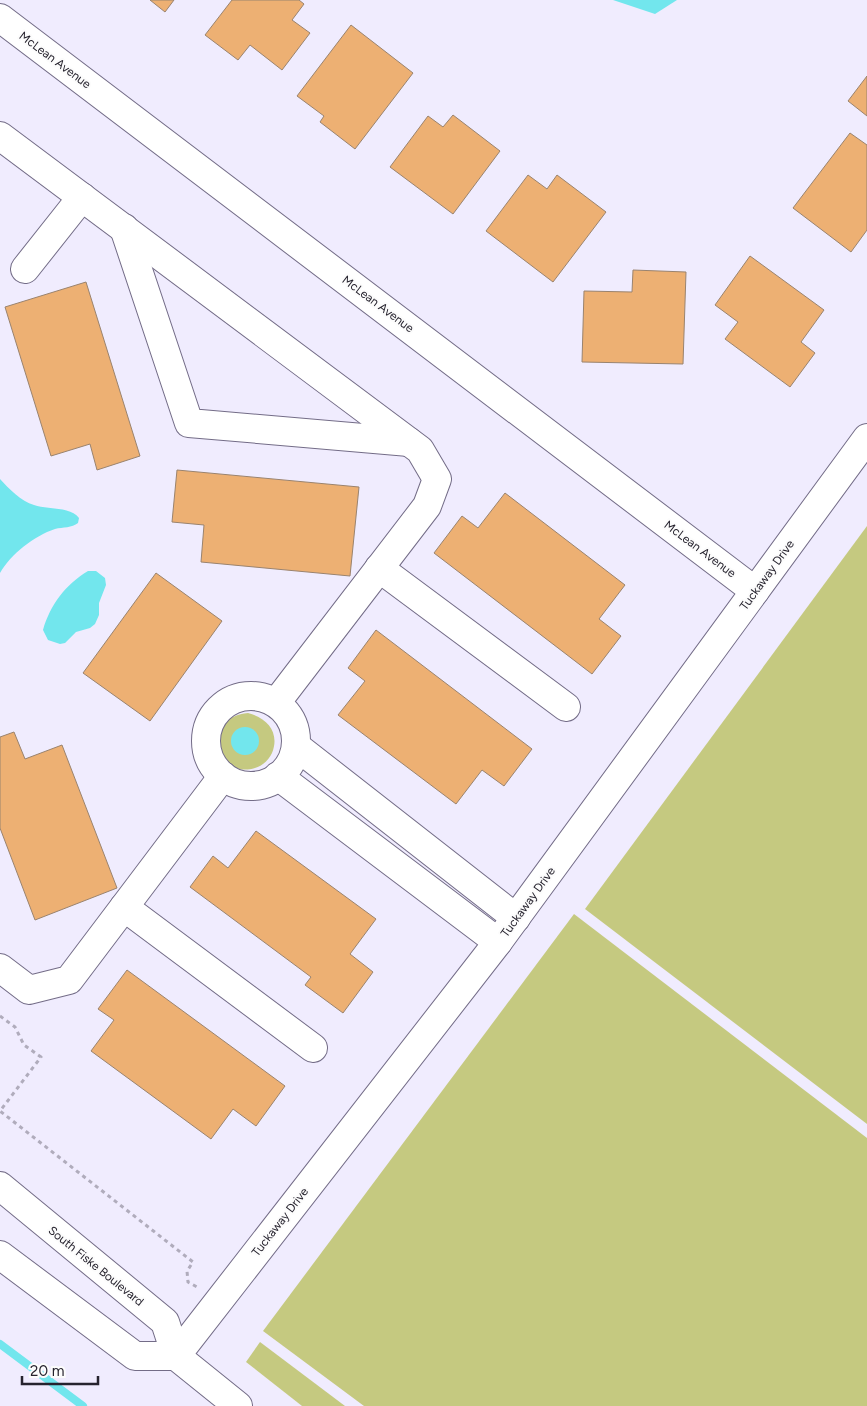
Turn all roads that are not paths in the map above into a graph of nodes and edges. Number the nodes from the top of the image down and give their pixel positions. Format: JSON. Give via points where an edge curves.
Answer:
{"nodes":[{"id":1,"x":0,"y":18,"type":"edge"},
{"id":2,"x":2,"y":140,"type":"edge"},
{"id":3,"x":82,"y":197,"type":"junction"},
{"id":4,"x":124,"y":228,"type":"junction"},
{"id":5,"x":25,"y":269,"type":"dead end"},
{"id":6,"x":867,"y":438,"type":"edge"},
{"id":7,"x":409,"y":442,"type":"junction"},
{"id":8,"x":379,"y":568,"type":"junction"},
{"id":9,"x":755,"y":590,"type":"junction"},
{"id":10,"x":276,"y":703,"type":"junction"},
{"id":11,"x":566,"y":706,"type":"dead end"},
{"id":12,"x":296,"y":746,"type":"junction"},
{"id":13,"x":223,"y":776,"type":"junction"},
{"id":14,"x":278,"y":776,"type":"junction"},
{"id":15,"x":124,"y":907,"type":"junction"},
{"id":16,"x":516,"y":918,"type":"junction"},
{"id":17,"x":498,"y":942,"type":"junction"},
{"id":18,"x":0,"y":968,"type":"edge"},
{"id":19,"x":313,"y":1048,"type":"dead end"},
{"id":20,"x":0,"y":1186,"type":"edge"},
{"id":21,"x":0,"y":1255,"type":"edge"},
{"id":22,"x":176,"y":1356,"type":"junction"},
{"id":23,"x":238,"y":1406,"type":"edge"}],
"edges":[{"from":1,"to":9,"type":"street","name":"McLean Avenue"},
{"from":2,"to":3,"type":"street"},
{"from":3,"to":4,"type":"street"},
{"from":3,"to":5,"type":"street"},
{"from":4,"to":7,"type":"street"},
{"from":4,"to":7,"type":"street","via":[[189,423]]},
{"from":6,"to":9,"type":"street","name":"Tuckaway Drive"},
{"from":7,"to":8,"type":"street","via":[[420,450],[437,479],[426,506]]},
{"from":8,"to":10,"type":"street"},
{"from":8,"to":11,"type":"street"},
{"from":9,"to":16,"type":"street","name":"Tuckaway Drive"},
{"from":10,"to":12,"type":"street","via":[[289,716],[295,730]]},
{"from":10,"to":13,"type":"street","via":[[262,697],[234,699],[211,720],[206,744],[209,759]]},
{"from":12,"to":14,"type":"street","via":[[289,765]]},
{"from":12,"to":16,"type":"street"},
{"from":13,"to":14,"type":"street","via":[[236,784],[252,786],[267,783]]},
{"from":13,"to":15,"type":"street"},
{"from":14,"to":17,"type":"street"},
{"from":15,"to":18,"type":"street","via":[[69,980],[29,990]]},
{"from":15,"to":19,"type":"street"},
{"from":16,"to":17,"type":"street","name":"Tuckaway Drive"},
{"from":17,"to":22,"type":"street","name":"Tuckaway Drive"},
{"from":20,"to":22,"type":"street","name":"South Fiske Boulevard","via":[[165,1322]]},
{"from":21,"to":22,"type":"street","via":[[135,1356]]},
{"from":22,"to":23,"type":"street"}]}
